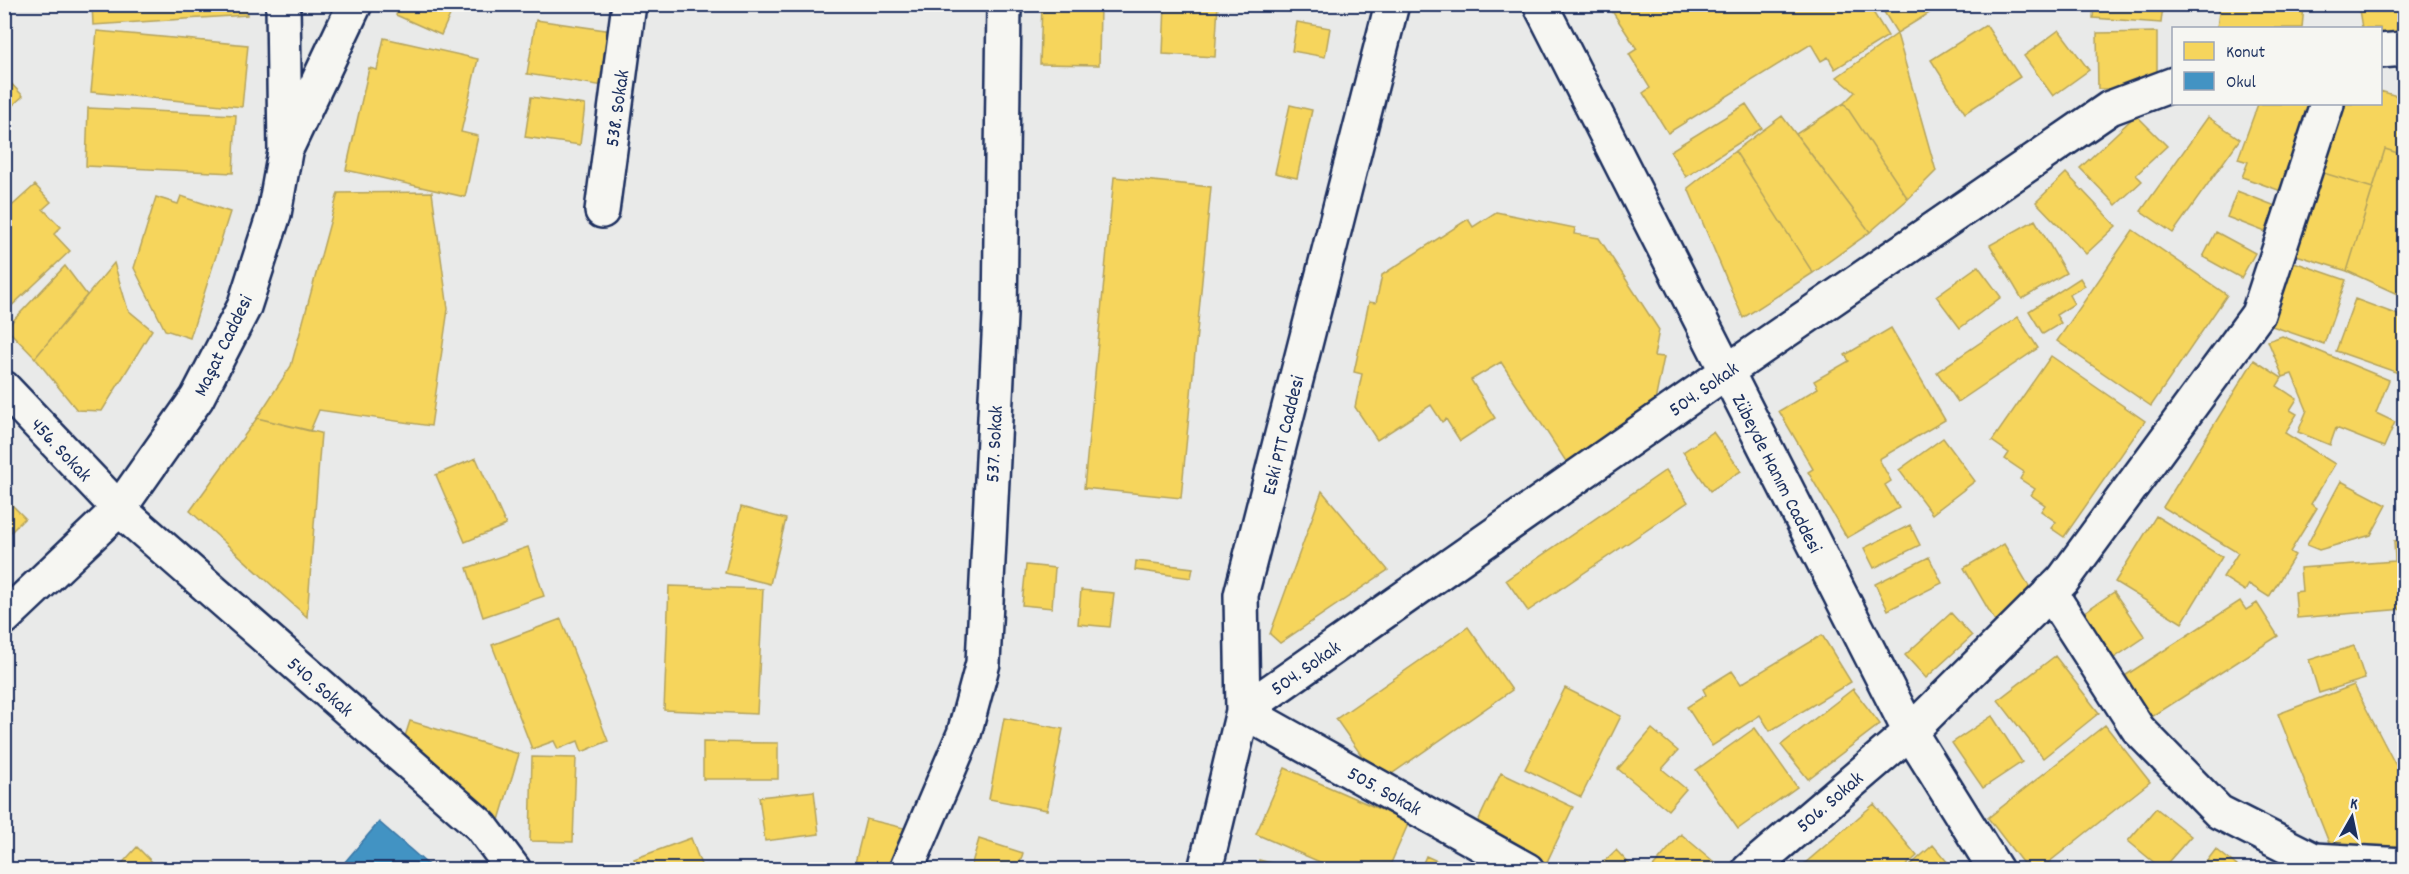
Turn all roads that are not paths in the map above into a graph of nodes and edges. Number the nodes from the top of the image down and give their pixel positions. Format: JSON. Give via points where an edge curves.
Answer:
{"nodes":[{"id":1,"x":283,"y":4,"type":"edge"},
{"id":2,"x":355,"y":4,"type":"edge"},
{"id":3,"x":630,"y":4,"type":"edge"},
{"id":4,"x":1004,"y":4,"type":"edge"},
{"id":5,"x":1392,"y":4,"type":"edge"},
{"id":6,"x":1540,"y":4,"type":"edge"},
{"id":7,"x":2404,"y":49,"type":"edge"},
{"id":8,"x":2382,"y":51,"type":"edge"},
{"id":9,"x":2172,"y":85,"type":"edge"},
{"id":10,"x":2327,"y":105,"type":"edge"},
{"id":11,"x":285,"y":153,"type":"junction"},
{"id":12,"x":602,"y":211,"type":"dead end"},
{"id":13,"x":1726,"y":372,"type":"junction"},
{"id":14,"x":4,"y":388,"type":"edge"},
{"id":15,"x":119,"y":509,"type":"junction"},
{"id":16,"x":2050,"y":591,"type":"junction"},
{"id":17,"x":4,"y":618,"type":"edge"},
{"id":18,"x":1243,"y":711,"type":"junction"},
{"id":19,"x":1910,"y":732,"type":"junction"},
{"id":20,"x":2404,"y":864,"type":"edge"},
{"id":21,"x":2315,"y":865,"type":"edge"},
{"id":22,"x":514,"y":870,"type":"edge"},
{"id":23,"x":906,"y":870,"type":"edge"},
{"id":24,"x":1205,"y":870,"type":"edge"},
{"id":25,"x":1527,"y":870,"type":"edge"},
{"id":26,"x":1749,"y":870,"type":"edge"},
{"id":27,"x":1996,"y":870,"type":"edge"}],
"edges":[{"from":1,"to":11,"type":"street","name":"Maşat Caddesi"},
{"from":2,"to":11,"type":"street"},
{"from":3,"to":12,"type":"street","name":"538. Sokak"},
{"from":4,"to":23,"type":"street","name":"537. Sokak","via":[[1000,316],[983,663],[964,734]]},
{"from":5,"to":18,"type":"street","name":"Eski PTT Caddesi","via":[[1241,595]]},
{"from":6,"to":13,"type":"street","name":"Zübeyde Hanım Caddesi"},
{"from":7,"to":8,"type":"street"},
{"from":9,"to":13,"type":"street","name":"504. Sokak","via":[[2110,108]]},
{"from":10,"to":16,"type":"street","name":"506. Sokak","via":[[2258,314],[2063,580]]},
{"from":11,"to":15,"type":"street","name":"Maşat Caddesi","via":[[274,214],[244,307],[197,398]]},
{"from":13,"to":18,"type":"street","name":"504. Sokak"},
{"from":13,"to":19,"type":"street","name":"Zübeyde Hanım Caddesi"},
{"from":14,"to":15,"type":"street","name":"456. Sokak"},
{"from":15,"to":17,"type":"street","name":"Maşat Caddesi"},
{"from":15,"to":22,"type":"street","name":"540. Sokak","via":[[481,825]]},
{"from":16,"to":19,"type":"street","name":"506. Sokak"},
{"from":16,"to":21,"type":"street","via":[[2146,738],[2220,812]]},
{"from":18,"to":24,"type":"street","name":"Eski PTT Caddesi"},
{"from":18,"to":25,"type":"street","name":"505. Sokak"},
{"from":19,"to":26,"type":"street","name":"506. Sokak"},
{"from":19,"to":27,"type":"street","name":"Zübeyde Hanım Caddesi"},
{"from":20,"to":21,"type":"street"}]}
